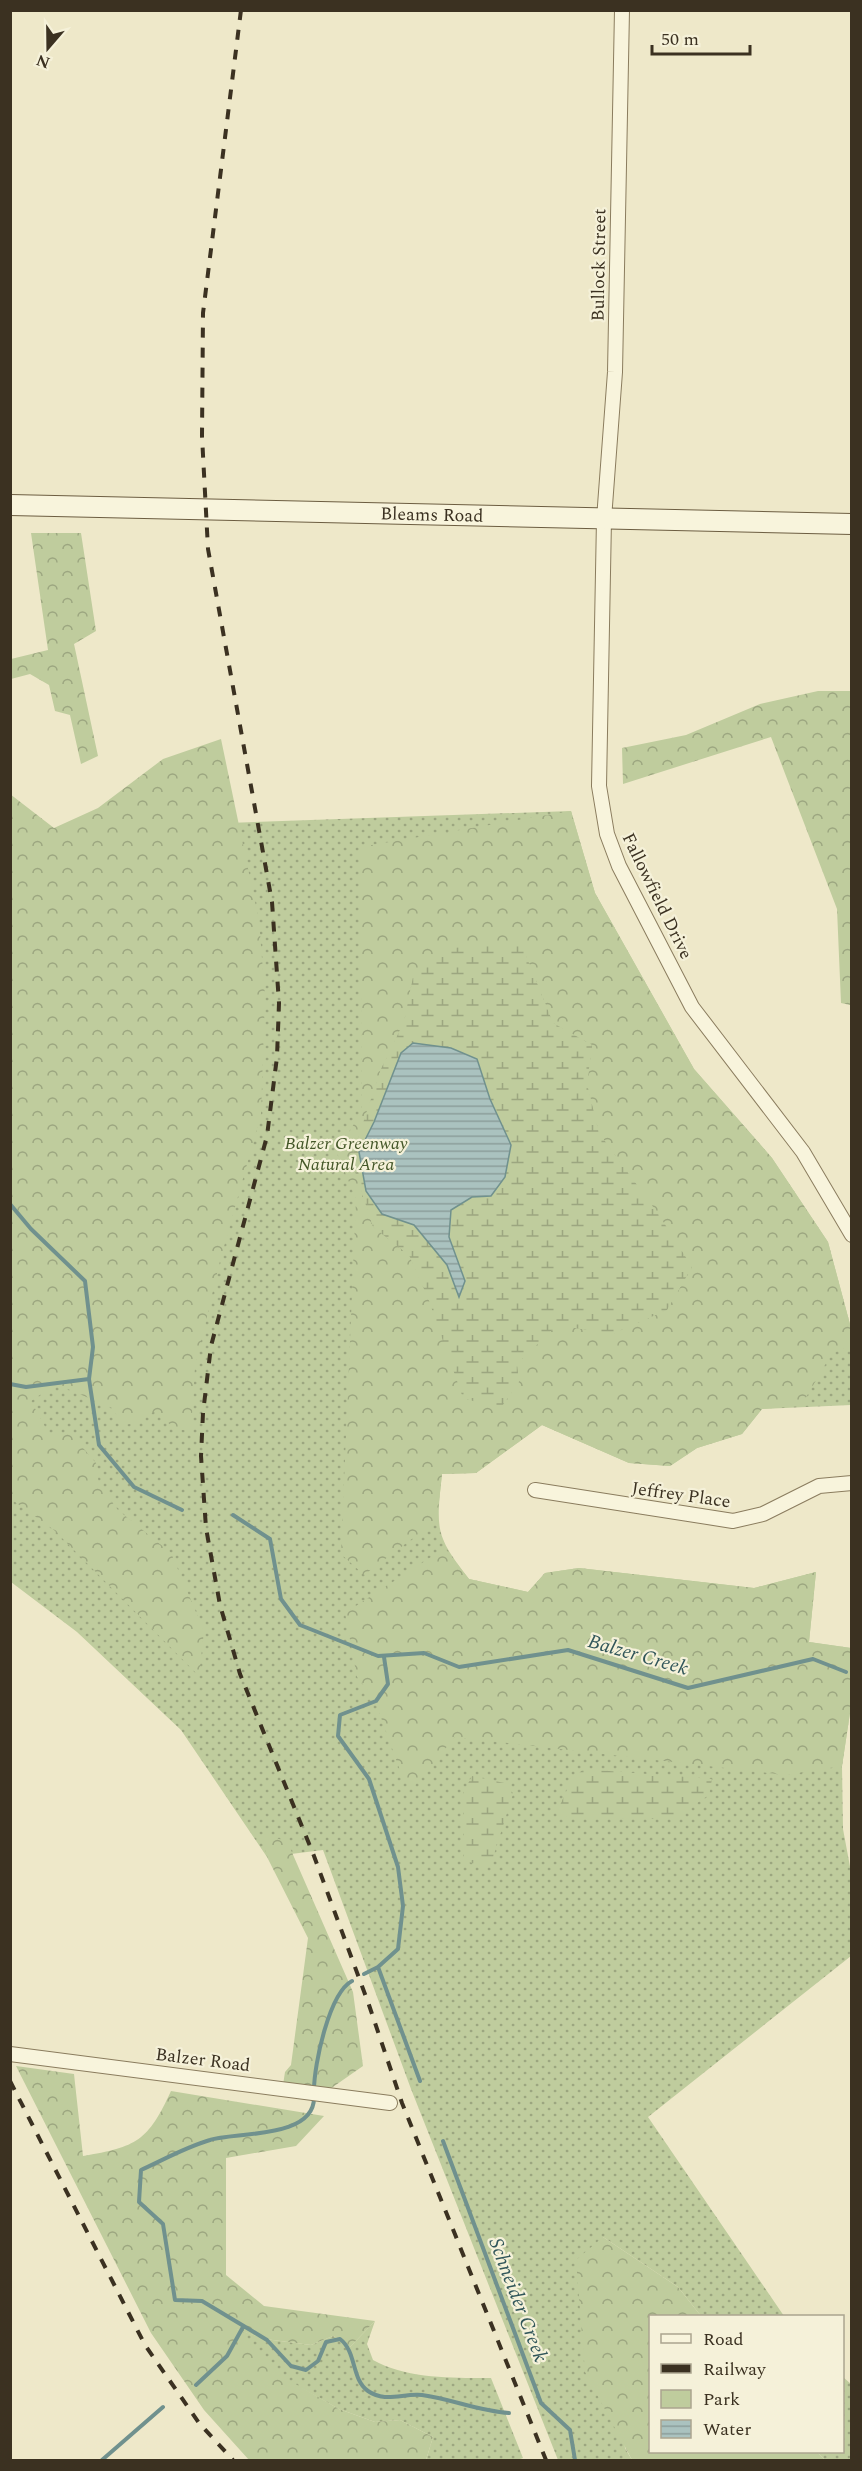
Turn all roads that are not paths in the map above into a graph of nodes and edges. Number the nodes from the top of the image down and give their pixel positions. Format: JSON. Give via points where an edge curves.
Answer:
{"nodes":[{"id":1,"x":622,"y":10,"type":"edge"},
{"id":2,"x":10,"y":505,"type":"edge"},
{"id":3,"x":604,"y":519,"type":"junction"},
{"id":4,"x":852,"y":524,"type":"edge"},
{"id":5,"x":852,"y":1235,"type":"edge"},
{"id":6,"x":852,"y":1483,"type":"edge"},
{"id":7,"x":536,"y":1490,"type":"dead end"},
{"id":8,"x":10,"y":2055,"type":"edge"},
{"id":9,"x":390,"y":2103,"type":"dead end"}],
"edges":[{"from":1,"to":3,"type":"street","name":"Bullock Street","via":[[615,372]]},
{"from":2,"to":3,"type":"main road","name":"Bleams Road"},
{"from":3,"to":4,"type":"main road","name":"Bleams Road"},
{"from":3,"to":5,"type":"street","name":"Fallowfield Drive","via":[[599,786],[607,834],[692,1007],[803,1152]]},
{"from":6,"to":7,"type":"street","name":"Jeffrey Place","via":[[819,1486],[764,1514],[733,1521]]},
{"from":8,"to":9,"type":"street","name":"Balzer Road"}]}
